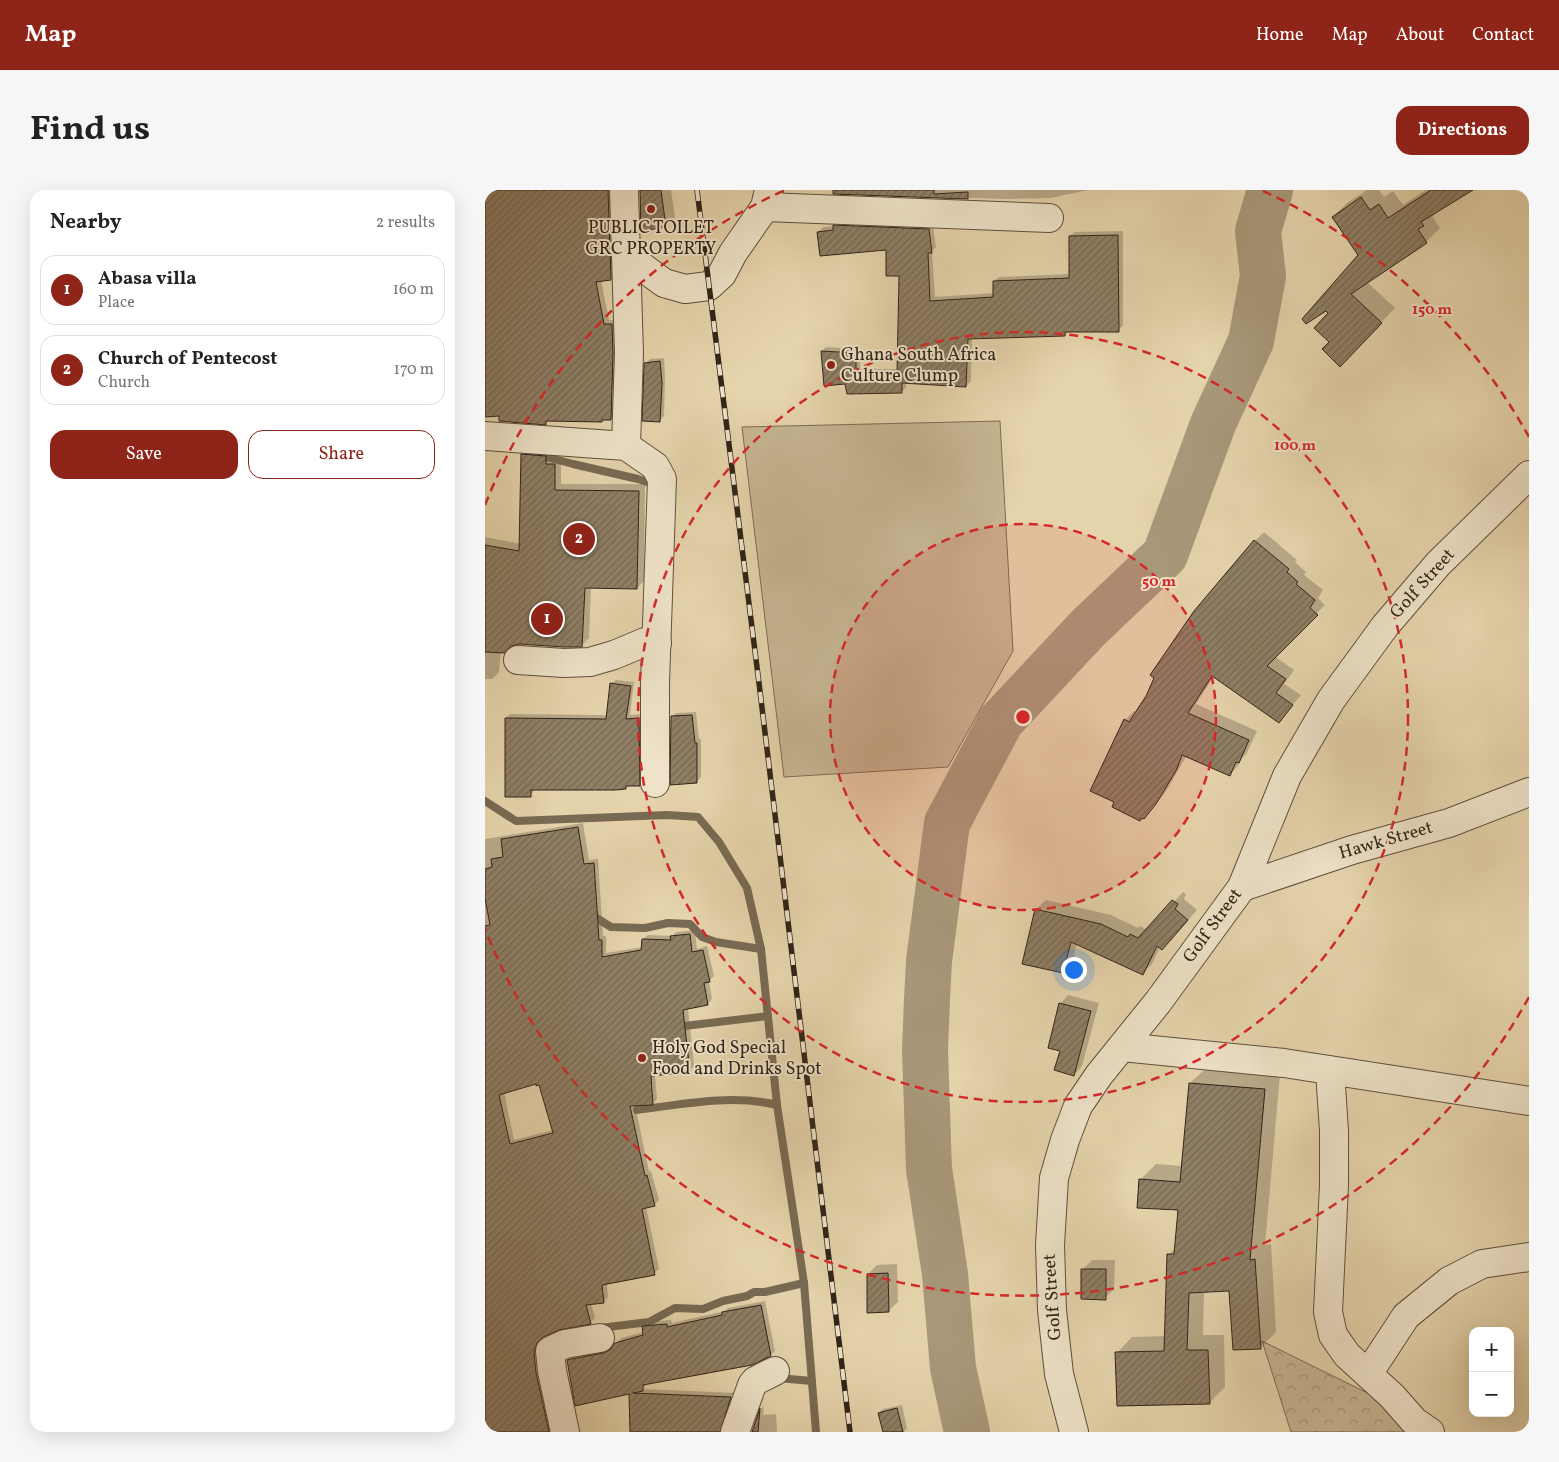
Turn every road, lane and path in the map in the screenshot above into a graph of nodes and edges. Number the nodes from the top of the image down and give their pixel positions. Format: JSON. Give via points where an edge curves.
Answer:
{"nodes":[{"id":1,"x":624,"y":190,"type":"edge"},
{"id":2,"x":767,"y":199,"type":"edge"},
{"id":3,"x":1049,"y":218,"type":"dead end"},
{"id":4,"x":627,"y":255,"type":"junction"},
{"id":5,"x":485,"y":436,"type":"edge"},
{"id":6,"x":626,"y":446,"type":"junction"},
{"id":7,"x":1529,"y":475,"type":"edge"},
{"id":8,"x":657,"y":643,"type":"junction"},
{"id":9,"x":519,"y":660,"type":"dead end"},
{"id":10,"x":655,"y":783,"type":"dead end"},
{"id":11,"x":1529,"y":792,"type":"edge"},
{"id":12,"x":1242,"y":886,"type":"junction"},
{"id":13,"x":1122,"y":1047,"type":"junction"},
{"id":14,"x":1330,"y":1070,"type":"junction"},
{"id":15,"x":1529,"y":1101,"type":"edge"},
{"id":16,"x":1529,"y":1257,"type":"edge"},
{"id":17,"x":600,"y":1338,"type":"dead end"},
{"id":18,"x":775,"y":1371,"type":"dead end"},
{"id":19,"x":1367,"y":1374,"type":"junction"},
{"id":20,"x":565,"y":1432,"type":"edge"},
{"id":21,"x":735,"y":1432,"type":"edge"},
{"id":22,"x":1074,"y":1432,"type":"edge"},
{"id":23,"x":1431,"y":1432,"type":"edge"}],
"edges":[{"from":1,"to":4,"type":"street"},
{"from":2,"to":3,"type":"street"},
{"from":2,"to":4,"type":"street","via":[[722,274],[709,286],[685,289],[664,284]]},
{"from":4,"to":6,"type":"street","via":[[629,353]]},
{"from":5,"to":6,"type":"street"},
{"from":6,"to":8,"type":"street","via":[[655,466],[662,479]]},
{"from":7,"to":12,"type":"street","name":"Golf Street","via":[[1438,564],[1385,626],[1331,700],[1287,776]]},
{"from":8,"to":9,"type":"street","via":[[645,642],[590,662]]},
{"from":8,"to":10,"type":"street"},
{"from":11,"to":12,"type":"street","name":"Hawk Street","via":[[1449,824],[1352,850]]},
{"from":12,"to":13,"type":"street","name":"Golf Street"},
{"from":13,"to":14,"type":"street"},
{"from":13,"to":22,"type":"street","name":"Golf Street","via":[[1078,1106],[1053,1178],[1052,1310],[1059,1374]]},
{"from":14,"to":15,"type":"street"},
{"from":14,"to":19,"type":"street","via":[[1334,1185],[1328,1312],[1333,1335],[1347,1355]]},
{"from":16,"to":19,"type":"street","via":[[1482,1264],[1449,1281],[1405,1316]]},
{"from":17,"to":20,"type":"street","via":[[565,1344],[550,1351]]},
{"from":18,"to":21,"type":"street","via":[[752,1385]]},
{"from":19,"to":23,"type":"street","via":[[1415,1421]]}]}
